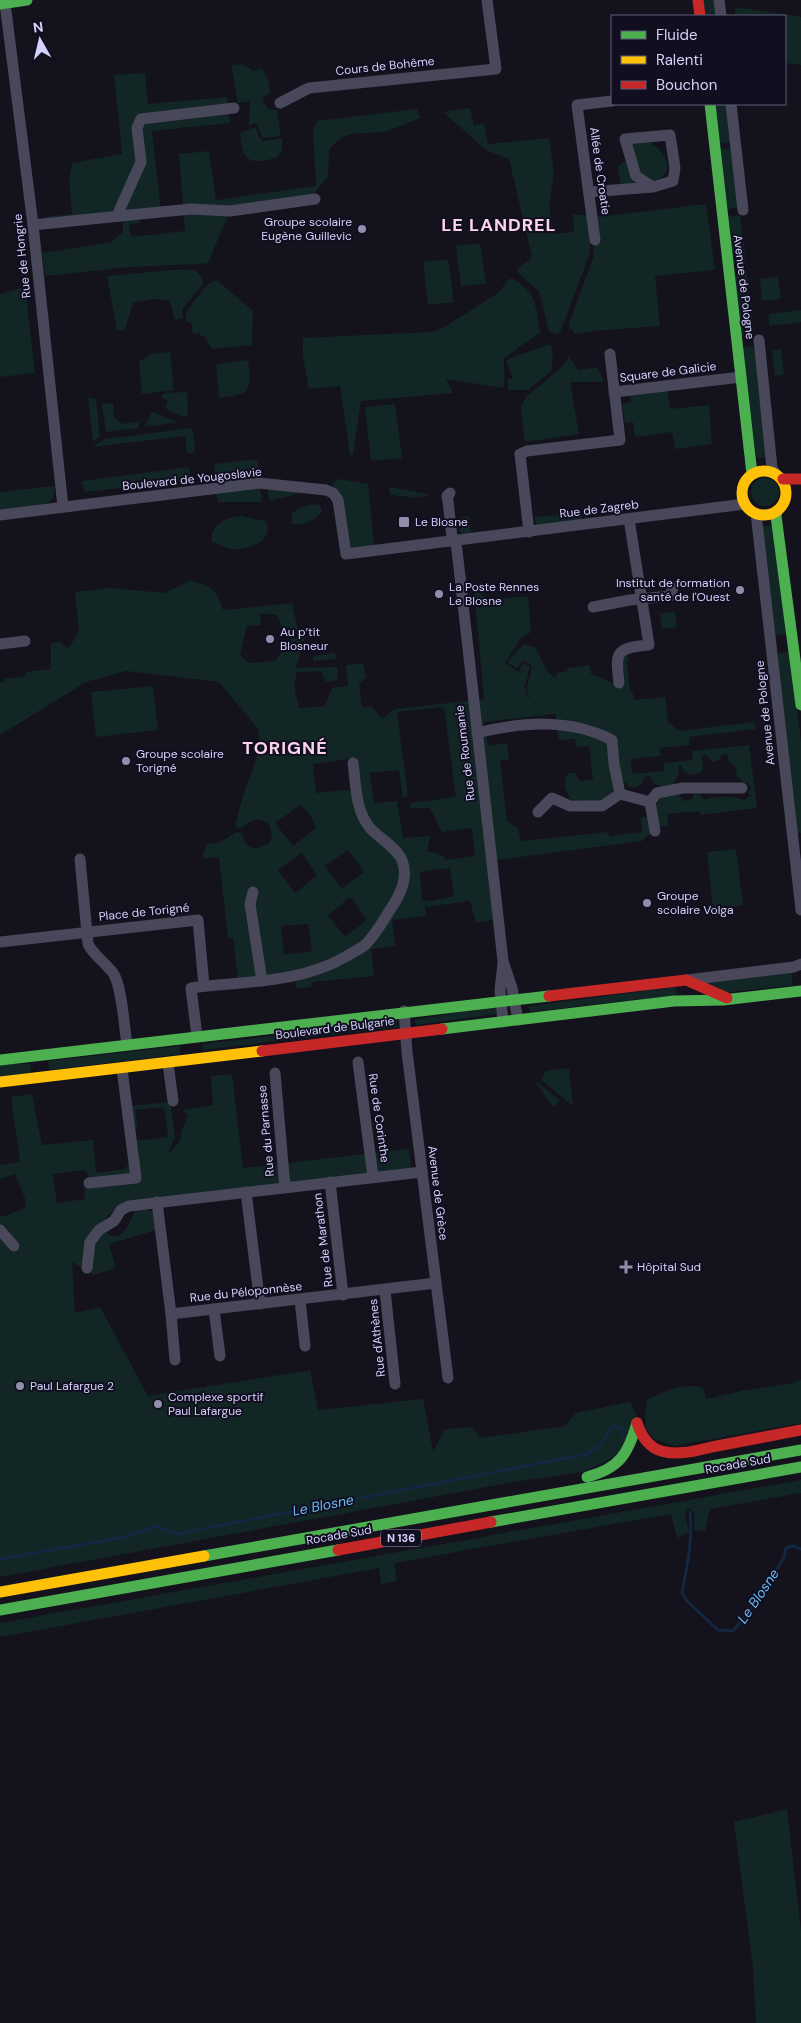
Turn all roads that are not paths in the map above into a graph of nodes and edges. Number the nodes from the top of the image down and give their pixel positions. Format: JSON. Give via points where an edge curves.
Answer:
{"nodes":[{"id":1,"x":26,"y":0,"type":"edge"},
{"id":2,"x":487,"y":0,"type":"edge"},
{"id":3,"x":698,"y":0,"type":"edge"},
{"id":4,"x":719,"y":0,"type":"edge"},
{"id":5,"x":3,"y":2,"type":"edge"},
{"id":6,"x":700,"y":15,"type":"edge"},
{"id":7,"x":721,"y":15,"type":"edge"},
{"id":8,"x":611,"y":102,"type":"edge"},
{"id":9,"x":280,"y":103,"type":"dead end"},
{"id":10,"x":710,"y":105,"type":"edge"},
{"id":11,"x":731,"y":105,"type":"edge"},
{"id":12,"x":234,"y":108,"type":"dead end"},
{"id":13,"x":653,"y":187,"type":"junction"},
{"id":14,"x":589,"y":192,"type":"junction"},
{"id":15,"x":316,"y":199,"type":"dead end"},
{"id":16,"x":743,"y":210,"type":"dead end"},
{"id":17,"x":120,"y":216,"type":"junction"},
{"id":18,"x":33,"y":225,"type":"junction"},
{"id":19,"x":595,"y":240,"type":"dead end"},
{"id":20,"x":759,"y":340,"type":"dead end"},
{"id":21,"x":610,"y":354,"type":"dead end"},
{"id":22,"x":741,"y":377,"type":"junction"},
{"id":23,"x":614,"y":392,"type":"junction"},
{"id":24,"x":752,"y":474,"type":"junction"},
{"id":25,"x":779,"y":476,"type":"junction"},
{"id":26,"x":801,"y":479,"type":"edge"},
{"id":27,"x":745,"y":504,"type":"junction"},
{"id":28,"x":786,"y":504,"type":"junction"},
{"id":29,"x":63,"y":507,"type":"junction"},
{"id":30,"x":756,"y":514,"type":"junction"},
{"id":31,"x":0,"y":515,"type":"edge"},
{"id":32,"x":629,"y":519,"type":"junction"},
{"id":33,"x":529,"y":532,"type":"junction"},
{"id":34,"x":455,"y":540,"type":"junction"},
{"id":35,"x":673,"y":587,"type":"dead end"},
{"id":36,"x":641,"y":599,"type":"junction"},
{"id":37,"x":593,"y":607,"type":"dead end"},
{"id":38,"x":25,"y":641,"type":"dead end"},
{"id":39,"x":0,"y":644,"type":"edge"},
{"id":40,"x":794,"y":648,"type":"junction"},
{"id":41,"x":773,"y":650,"type":"junction"},
{"id":42,"x":620,"y":683,"type":"dead end"},
{"id":43,"x":801,"y":705,"type":"edge"},
{"id":44,"x":477,"y":733,"type":"junction"},
{"id":45,"x":353,"y":762,"type":"dead end"},
{"id":46,"x":742,"y":788,"type":"dead end"},
{"id":47,"x":620,"y":794,"type":"junction"},
{"id":48,"x":650,"y":802,"type":"junction"},
{"id":49,"x":538,"y":812,"type":"dead end"},
{"id":50,"x":655,"y":831,"type":"dead end"},
{"id":51,"x":797,"y":846,"type":"edge"},
{"id":52,"x":80,"y":859,"type":"dead end"},
{"id":53,"x":253,"y":892,"type":"dead end"},
{"id":54,"x":801,"y":910,"type":"edge"},
{"id":55,"x":87,"y":932,"type":"junction"},
{"id":56,"x":0,"y":942,"type":"edge"},
{"id":57,"x":503,"y":962,"type":"junction"},
{"id":58,"x":801,"y":964,"type":"edge"},
{"id":59,"x":686,"y":980,"type":"junction"},
{"id":60,"x":262,"y":981,"type":"junction"},
{"id":61,"x":674,"y":982,"type":"junction"},
{"id":62,"x":204,"y":986,"type":"junction"},
{"id":63,"x":801,"y":991,"type":"edge"},
{"id":64,"x":728,"y":998,"type":"junction"},
{"id":65,"x":514,"y":999,"type":"junction"},
{"id":66,"x":500,"y":1000,"type":"junction"},
{"id":67,"x":674,"y":1001,"type":"junction"},
{"id":68,"x":404,"y":1011,"type":"junction"},
{"id":69,"x":518,"y":1020,"type":"junction"},
{"id":70,"x":503,"y":1022,"type":"junction"},
{"id":71,"x":406,"y":1034,"type":"junction"},
{"id":72,"x":198,"y":1036,"type":"junction"},
{"id":73,"x":127,"y":1044,"type":"junction"},
{"id":74,"x":0,"y":1060,"type":"edge"},
{"id":75,"x":358,"y":1062,"type":"dead end"},
{"id":76,"x":168,"y":1063,"type":"junction"},
{"id":77,"x":122,"y":1068,"type":"junction"},
{"id":78,"x":275,"y":1073,"type":"dead end"},
{"id":79,"x":0,"y":1082,"type":"edge"},
{"id":80,"x":173,"y":1101,"type":"dead end"},
{"id":81,"x":422,"y":1172,"type":"junction"},
{"id":82,"x":373,"y":1177,"type":"junction"},
{"id":83,"x":330,"y":1182,"type":"junction"},
{"id":84,"x":89,"y":1183,"type":"dead end"},
{"id":85,"x":285,"y":1187,"type":"junction"},
{"id":86,"x":246,"y":1192,"type":"junction"},
{"id":87,"x":156,"y":1202,"type":"junction"},
{"id":88,"x":0,"y":1230,"type":"edge"},
{"id":89,"x":14,"y":1246,"type":"dead end"},
{"id":90,"x":87,"y":1268,"type":"dead end"},
{"id":91,"x":436,"y":1283,"type":"junction"},
{"id":92,"x":386,"y":1290,"type":"junction"},
{"id":93,"x":344,"y":1295,"type":"junction"},
{"id":94,"x":300,"y":1300,"type":"junction"},
{"id":95,"x":260,"y":1304,"type":"junction"},
{"id":96,"x":214,"y":1309,"type":"junction"},
{"id":97,"x":170,"y":1314,"type":"junction"},
{"id":98,"x":305,"y":1346,"type":"dead end"},
{"id":99,"x":220,"y":1356,"type":"dead end"},
{"id":100,"x":175,"y":1360,"type":"dead end"},
{"id":101,"x":448,"y":1378,"type":"dead end"},
{"id":102,"x":395,"y":1384,"type":"dead end"},
{"id":103,"x":801,"y":1430,"type":"edge"},
{"id":104,"x":801,"y":1450,"type":"edge"},
{"id":105,"x":801,"y":1467,"type":"edge"},
{"id":106,"x":522,"y":1498,"type":"junction"},
{"id":107,"x":0,"y":1592,"type":"edge"},
{"id":108,"x":0,"y":1610,"type":"edge"}],
"edges":[{"from":1,"to":5,"type":"main road"},
{"from":2,"to":9,"type":"street","name":"Cours de Bohême","via":[[496,69],[309,88]]},
{"from":3,"to":6,"type":"main road"},
{"from":4,"to":7,"type":"street"},
{"from":5,"to":18,"type":"street","name":"Rue de Hongrie"},
{"from":8,"to":14,"type":"street","name":"Allée de Croatie","via":[[577,106]]},
{"from":10,"to":22,"type":"main road","name":"Avenue de Pologne"},
{"from":11,"to":16,"type":"street"},
{"from":12,"to":17,"type":"street","via":[[142,119],[137,128],[141,162]]},
{"from":13,"to":13,"type":"street","via":[[673,181],[670,135],[626,139],[636,176]]},
{"from":13,"to":14,"type":"street"},
{"from":14,"to":19,"type":"street","name":"Allée de Croatie"},
{"from":15,"to":17,"type":"street","via":[[230,211],[191,209]]},
{"from":17,"to":18,"type":"street"},
{"from":18,"to":29,"type":"street","name":"Rue de Hongrie"},
{"from":20,"to":25,"type":"street","name":"Avenue de Pologne","via":[[772,468]]},
{"from":21,"to":23,"type":"street"},
{"from":22,"to":23,"type":"street","name":"Square de Galicie"},
{"from":22,"to":24,"type":"main road","name":"Avenue de Pologne"},
{"from":23,"to":33,"type":"street","name":"Square de Galicie","via":[[620,440],[520,454]]},
{"from":24,"to":25,"type":"main road","via":[[763,470]]},
{"from":24,"to":27,"type":"main road","via":[[742,489]]},
{"from":25,"to":26,"type":"main road"},
{"from":25,"to":28,"type":"main road","via":[[787,490]]},
{"from":27,"to":30,"type":"main road"},
{"from":27,"to":32,"type":"street","name":"Rue de Zagreb"},
{"from":28,"to":30,"type":"main road","via":[[767,515]]},
{"from":28,"to":40,"type":"main road","via":[[776,516]]},
{"from":29,"to":31,"type":"street","name":"Boulevard de Yougoslavie"},
{"from":29,"to":34,"type":"street","name":"Boulevard de Yougoslavie","via":[[259,483],[333,493],[338,500],[345,554]]},
{"from":30,"to":41,"type":"street","name":"Avenue de Pologne"},
{"from":32,"to":33,"type":"street","name":"Rue de Zagreb"},
{"from":32,"to":36,"type":"street"},
{"from":33,"to":34,"type":"street","name":"Rue de Zagreb"},
{"from":34,"to":44,"type":"street","name":"Rue de Roumanie"},
{"from":35,"to":36,"type":"street","via":[[670,596]]},
{"from":36,"to":37,"type":"street"},
{"from":36,"to":42,"type":"street","via":[[649,645],[632,646],[618,655]]},
{"from":38,"to":39,"type":"street"},
{"from":40,"to":41,"type":"street"},
{"from":40,"to":43,"type":"main road"},
{"from":41,"to":51,"type":"street","name":"Avenue de Pologne"},
{"from":44,"to":47,"type":"street","via":[[503,727],[562,724],[612,740]]},
{"from":44,"to":57,"type":"street","name":"Rue de Roumanie"},
{"from":45,"to":60,"type":"street","via":[[362,816],[402,858],[404,884],[366,945],[332,965],[297,976]]},
{"from":46,"to":48,"type":"street","via":[[683,788],[657,793]]},
{"from":47,"to":48,"type":"street"},
{"from":47,"to":49,"type":"street","via":[[602,806],[570,806],[552,798]]},
{"from":48,"to":50,"type":"street"},
{"from":51,"to":54,"type":"street","name":"Avenue de Pologne"},
{"from":52,"to":55,"type":"street"},
{"from":53,"to":60,"type":"street","via":[[250,904]]},
{"from":55,"to":56,"type":"street"},
{"from":55,"to":62,"type":"street","name":"Place de Torigné","via":[[198,920]]},
{"from":55,"to":73,"type":"street","via":[[92,952],[113,972],[119,983]]},
{"from":57,"to":65,"type":"street","name":"Rue de Roumanie"},
{"from":57,"to":66,"type":"street","name":"Rue de Roumanie"},
{"from":58,"to":59,"type":"street","name":"Boulevard de Bulgarie"},
{"from":59,"to":61,"type":"main road","name":"Boulevard de Bulgarie"},
{"from":59,"to":64,"type":"main road","name":"Boulevard de Bulgarie"},
{"from":60,"to":62,"type":"street"},
{"from":61,"to":65,"type":"main road","name":"Boulevard de Bulgarie"},
{"from":61,"to":67,"type":"street","via":[[681,991]]},
{"from":62,"to":72,"type":"street","via":[[191,988]]},
{"from":63,"to":64,"type":"main road","name":"Boulevard de Bulgarie"},
{"from":64,"to":67,"type":"main road","name":"Boulevard de Bulgarie"},
{"from":65,"to":66,"type":"main road","name":"Boulevard de Bulgarie"},
{"from":65,"to":69,"type":"street","name":"Rue de Roumanie"},
{"from":66,"to":68,"type":"main road","name":"Boulevard de Bulgarie"},
{"from":66,"to":70,"type":"street","name":"Rue de Roumanie"},
{"from":67,"to":69,"type":"main road","name":"Boulevard de Bulgarie"},
{"from":68,"to":71,"type":"street","name":"Avenue de Grèce"},
{"from":68,"to":72,"type":"main road","name":"Boulevard de Bulgarie"},
{"from":69,"to":70,"type":"main road","name":"Boulevard de Bulgarie"},
{"from":70,"to":71,"type":"main road","name":"Boulevard de Bulgarie"},
{"from":71,"to":76,"type":"main road","name":"Boulevard de Bulgarie"},
{"from":71,"to":81,"type":"street","name":"Avenue de Grèce"},
{"from":72,"to":73,"type":"main road","name":"Boulevard de Bulgarie"},
{"from":73,"to":74,"type":"main road","name":"Boulevard de Bulgarie"},
{"from":75,"to":82,"type":"street","name":"Rue de Corinthe"},
{"from":76,"to":77,"type":"main road","name":"Boulevard de Bulgarie"},
{"from":76,"to":80,"type":"street"},
{"from":77,"to":79,"type":"main road","name":"Boulevard de Bulgarie"},
{"from":77,"to":84,"type":"street","via":[[136,1178]]},
{"from":78,"to":85,"type":"street","name":"Rue du Parnasse"},
{"from":81,"to":82,"type":"street"},
{"from":81,"to":91,"type":"street","name":"Avenue de Grèce"},
{"from":82,"to":83,"type":"street"},
{"from":83,"to":85,"type":"street"},
{"from":83,"to":93,"type":"street","name":"Rue de Marathon"},
{"from":85,"to":86,"type":"street"},
{"from":86,"to":87,"type":"street"},
{"from":86,"to":95,"type":"street"},
{"from":87,"to":90,"type":"street","via":[[121,1210],[114,1221],[99,1230],[90,1242]]},
{"from":87,"to":97,"type":"street"},
{"from":88,"to":89,"type":"street"},
{"from":91,"to":92,"type":"street","name":"Rue du Péloponnèse"},
{"from":91,"to":101,"type":"street","name":"Avenue de Grèce"},
{"from":92,"to":93,"type":"street","name":"Rue du Péloponnèse"},
{"from":92,"to":102,"type":"street","name":"Rue d'Athènes"},
{"from":93,"to":94,"type":"street","name":"Rue du Péloponnèse"},
{"from":94,"to":95,"type":"street","name":"Rue du Péloponnèse"},
{"from":94,"to":98,"type":"street"},
{"from":95,"to":96,"type":"street","name":"Rue du Péloponnèse"},
{"from":96,"to":97,"type":"street","name":"Rue du Péloponnèse"},
{"from":96,"to":99,"type":"street"},
{"from":97,"to":100,"type":"street"},
{"from":103,"to":106,"type":"main road","via":[[668,1452],[648,1443],[637,1423],[627,1451],[614,1467],[592,1476],[548,1486]]},
{"from":104,"to":106,"type":"main road","name":"Rocade Sud","number":"N 136"},
{"from":105,"to":108,"type":"main road","name":"Rocade Sud","number":"N 136"},
{"from":106,"to":107,"type":"main road","name":"Rocade Sud","number":"N 136"}]}
